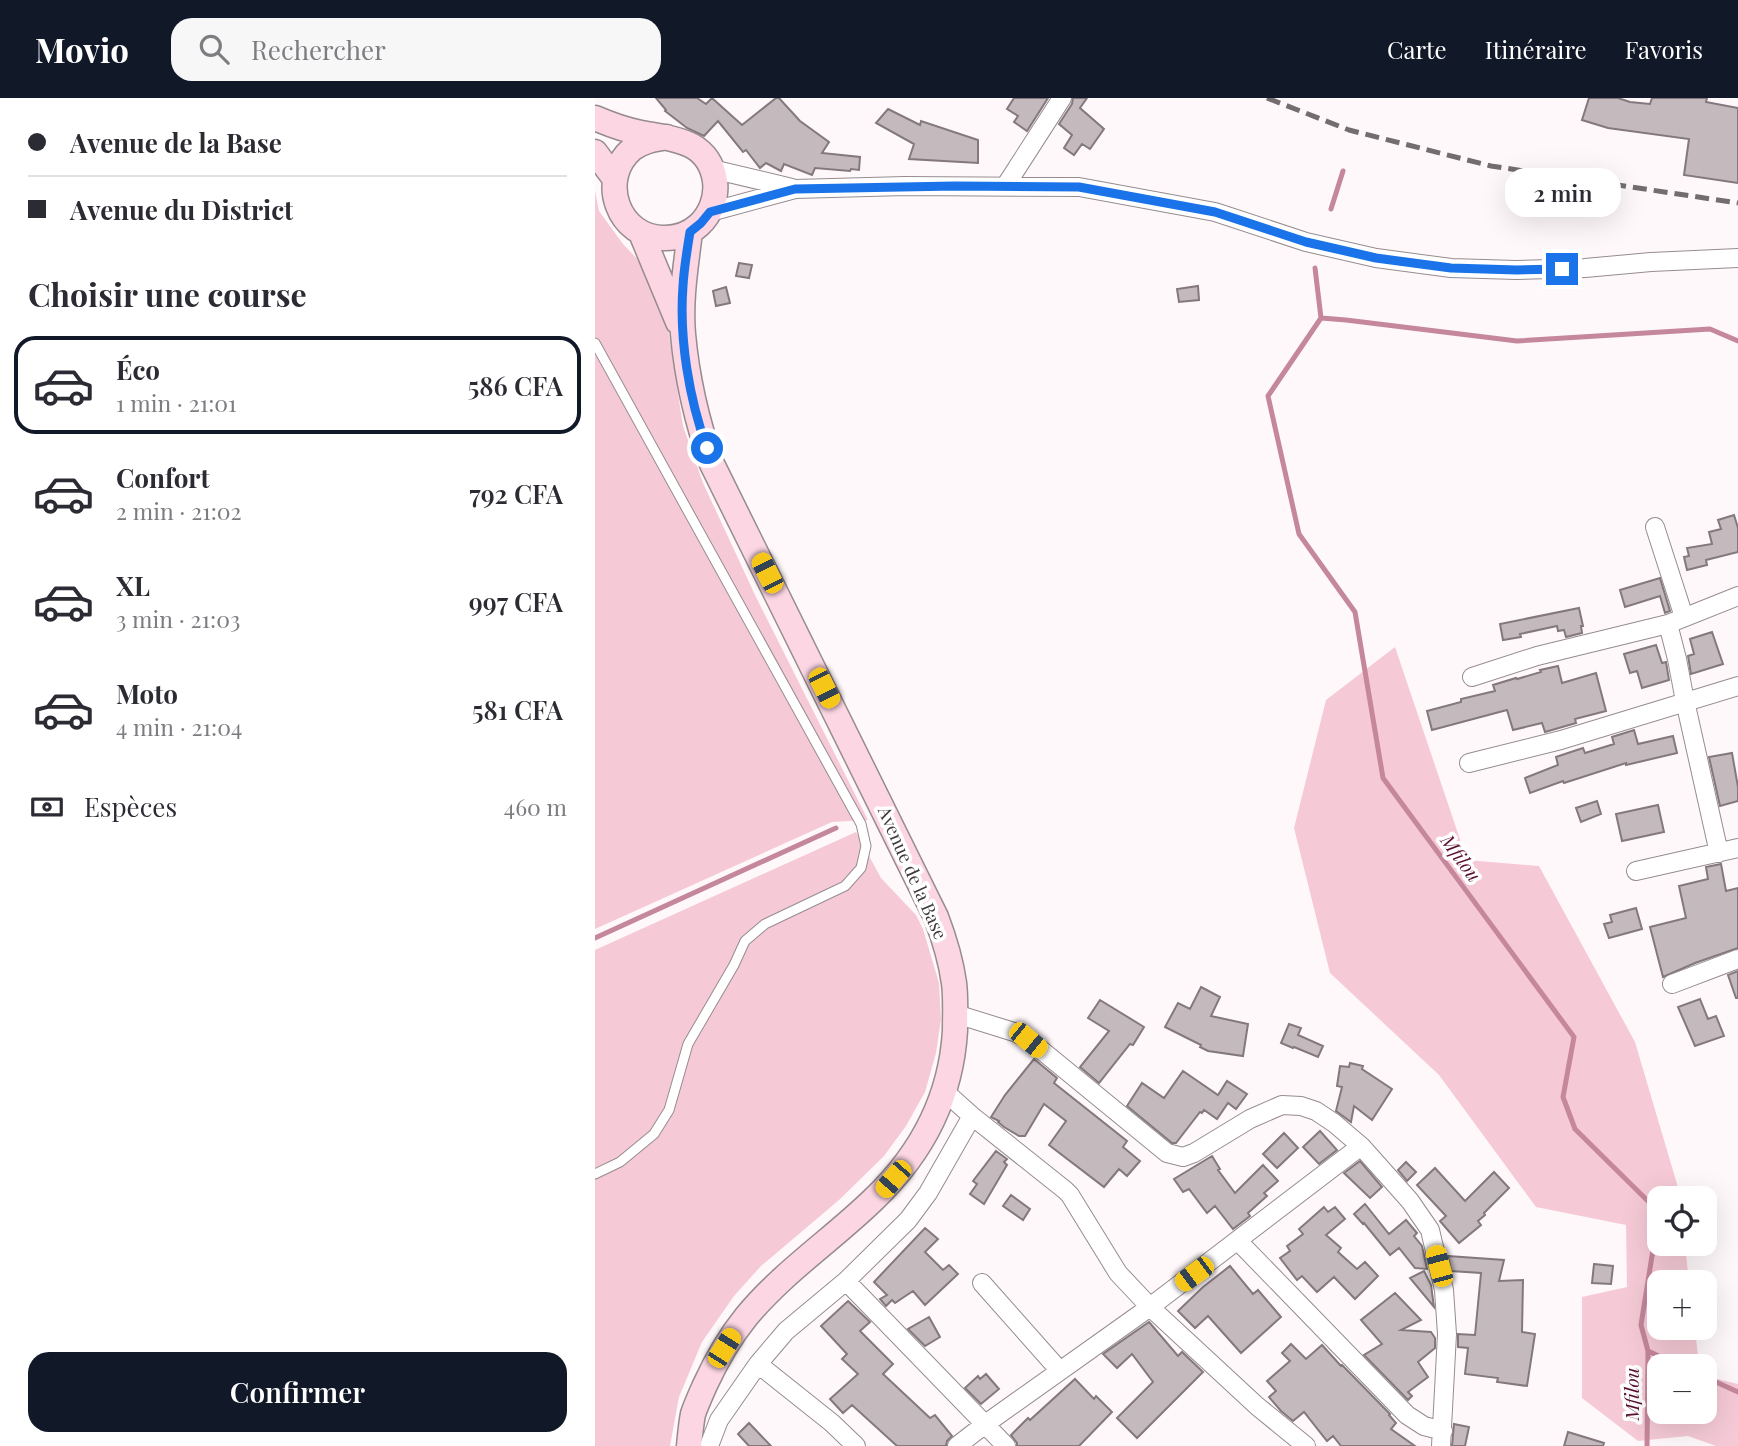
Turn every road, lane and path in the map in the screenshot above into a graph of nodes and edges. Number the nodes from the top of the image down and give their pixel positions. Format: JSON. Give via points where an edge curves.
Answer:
{"nodes":[{"id":1,"x":1062,"y":98,"type":"edge"},
{"id":2,"x":595,"y":118,"type":"edge"},
{"id":3,"x":667,"y":137,"type":"junction"},
{"id":4,"x":595,"y":152,"type":"edge"},
{"id":5,"x":712,"y":169,"type":"junction"},
{"id":6,"x":615,"y":179,"type":"junction"},
{"id":7,"x":1006,"y":185,"type":"junction"},
{"id":8,"x":795,"y":189,"type":"junction"},
{"id":9,"x":710,"y":212,"type":"junction"},
{"id":10,"x":690,"y":232,"type":"junction"},
{"id":11,"x":642,"y":233,"type":"junction"},
{"id":12,"x":1738,"y":258,"type":"edge"},
{"id":13,"x":683,"y":332,"type":"junction"},
{"id":14,"x":595,"y":343,"type":"edge"},
{"id":15,"x":1655,"y":527,"type":"dead end"},
{"id":16,"x":1738,"y":596,"type":"edge"},
{"id":17,"x":1676,"y":620,"type":"junction"},
{"id":18,"x":1472,"y":677,"type":"dead end"},
{"id":19,"x":1738,"y":686,"type":"edge"},
{"id":20,"x":1685,"y":701,"type":"junction"},
{"id":21,"x":1469,"y":763,"type":"dead end"},
{"id":22,"x":1738,"y":848,"type":"edge"},
{"id":23,"x":1719,"y":853,"type":"junction"},
{"id":24,"x":1636,"y":871,"type":"dead end"},
{"id":25,"x":1738,"y":959,"type":"edge"},
{"id":26,"x":1672,"y":984,"type":"dead end"},
{"id":27,"x":955,"y":1014,"type":"junction"},
{"id":28,"x":944,"y":1091,"type":"junction"},
{"id":29,"x":972,"y":1116,"type":"junction"},
{"id":30,"x":1361,"y":1146,"type":"junction"},
{"id":31,"x":595,"y":1174,"type":"edge"},
{"id":32,"x":1238,"y":1241,"type":"junction"},
{"id":33,"x":846,"y":1281,"type":"junction"},
{"id":34,"x":982,"y":1283,"type":"dead end"},
{"id":35,"x":1150,"y":1307,"type":"junction"},
{"id":36,"x":758,"y":1364,"type":"junction"},
{"id":37,"x":1060,"y":1371,"type":"junction"},
{"id":38,"x":984,"y":1425,"type":"junction"},
{"id":39,"x":1442,"y":1438,"type":"edge"},
{"id":40,"x":707,"y":1444,"type":"edge"},
{"id":41,"x":1301,"y":1445,"type":"edge"},
{"id":42,"x":856,"y":1446,"type":"edge"},
{"id":43,"x":957,"y":1446,"type":"edge"},
{"id":44,"x":1006,"y":1446,"type":"edge"}],
"edges":[{"from":1,"to":7,"type":"street"},
{"from":2,"to":3,"type":"main road"},
{"from":3,"to":5,"type":"main road","via":[[694,146]]},
{"from":3,"to":6,"type":"main road","via":[[649,139],[633,148]]},
{"from":4,"to":6,"type":"main road"},
{"from":5,"to":8,"type":"street"},
{"from":5,"to":9,"type":"main road","via":[[716,190]]},
{"from":6,"to":11,"type":"main road","name":"Avenue de la Base","via":[[622,216]]},
{"from":7,"to":8,"type":"street"},
{"from":7,"to":12,"type":"street","via":[[1079,187],[1215,212],[1306,242],[1451,268],[1558,269]]},
{"from":8,"to":9,"type":"street"},
{"from":9,"to":10,"type":"main road"},
{"from":10,"to":11,"type":"main road","via":[[674,238]]},
{"from":10,"to":13,"type":"main road","name":"Avenue de la Base"},
{"from":11,"to":13,"type":"main road","name":"Avenue de la Base"},
{"from":13,"to":27,"type":"main road","name":"Avenue de la Base","via":[[691,389],[712,464],[936,917],[954,984]]},
{"from":14,"to":31,"type":"lane","via":[[861,824],[866,846],[861,868],[845,886],[765,924],[745,941],[688,1044],[670,1110],[653,1134],[619,1162]]},
{"from":15,"to":17,"type":"street"},
{"from":16,"to":17,"type":"street"},
{"from":17,"to":18,"type":"street"},
{"from":17,"to":20,"type":"street"},
{"from":19,"to":20,"type":"street"},
{"from":20,"to":21,"type":"street"},
{"from":20,"to":23,"type":"street"},
{"from":22,"to":23,"type":"street"},
{"from":23,"to":24,"type":"street"},
{"from":25,"to":26,"type":"street"},
{"from":27,"to":28,"type":"main road","name":"Avenue de la Base","via":[[954,1048]]},
{"from":27,"to":30,"type":"street","via":[[1028,1040],[1167,1153],[1183,1157],[1194,1153],[1282,1105],[1316,1111]]},
{"from":28,"to":29,"type":"street"},
{"from":28,"to":40,"type":"main road","name":"Avenue de la Base","via":[[923,1139],[889,1183],[773,1288],[732,1335],[693,1414]]},
{"from":29,"to":33,"type":"street","via":[[908,1220]]},
{"from":29,"to":35,"type":"street","via":[[1070,1195],[1118,1273]]},
{"from":30,"to":32,"type":"street"},
{"from":30,"to":39,"type":"street","via":[[1430,1230],[1447,1323]]},
{"from":32,"to":35,"type":"street"},
{"from":32,"to":39,"type":"street","via":[[1407,1415]]},
{"from":33,"to":36,"type":"street","via":[[786,1331]]},
{"from":33,"to":38,"type":"street"},
{"from":34,"to":37,"type":"street"},
{"from":35,"to":37,"type":"street"},
{"from":35,"to":41,"type":"street"},
{"from":36,"to":40,"type":"street"},
{"from":36,"to":42,"type":"street"},
{"from":37,"to":38,"type":"street"},
{"from":38,"to":43,"type":"street"},
{"from":38,"to":44,"type":"street"}]}
